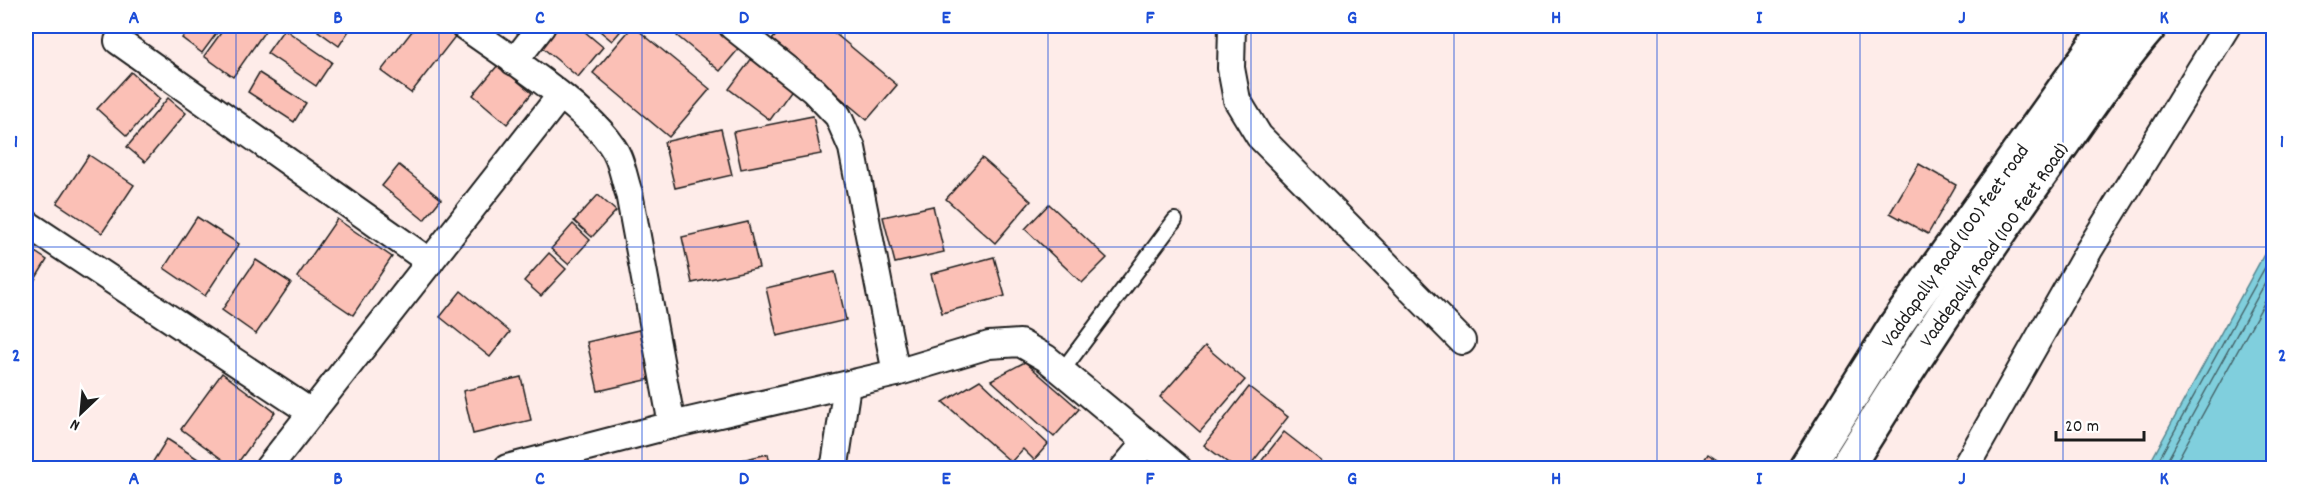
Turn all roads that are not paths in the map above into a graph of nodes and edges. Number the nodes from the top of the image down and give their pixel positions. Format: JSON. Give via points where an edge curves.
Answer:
{"nodes":[{"id":1,"x":464,"y":26,"type":"edge"},
{"id":2,"x":542,"y":26,"type":"edge"},
{"id":3,"x":732,"y":26,"type":"edge"},
{"id":4,"x":1232,"y":26,"type":"edge"},
{"id":5,"x":2109,"y":26,"type":"edge"},
{"id":6,"x":2150,"y":26,"type":"edge"},
{"id":7,"x":2227,"y":26,"type":"edge"},
{"id":8,"x":117,"y":41,"type":"dead end"},
{"id":9,"x":514,"y":62,"type":"junction"},
{"id":10,"x":560,"y":96,"type":"junction"},
{"id":11,"x":1175,"y":220,"type":"dead end"},
{"id":12,"x":26,"y":223,"type":"edge"},
{"id":13,"x":430,"y":262,"type":"junction"},
{"id":14,"x":1462,"y":341,"type":"dead end"},
{"id":15,"x":1062,"y":371,"type":"junction"},
{"id":16,"x":896,"y":373,"type":"junction"},
{"id":17,"x":848,"y":385,"type":"junction"},
{"id":18,"x":312,"y":413,"type":"junction"},
{"id":19,"x":672,"y":425,"type":"junction"},
{"id":20,"x":1146,"y":442,"type":"junction"},
{"id":21,"x":268,"y":468,"type":"edge"},
{"id":22,"x":507,"y":468,"type":"edge"},
{"id":23,"x":832,"y":468,"type":"edge"},
{"id":24,"x":1124,"y":468,"type":"edge"},
{"id":25,"x":1178,"y":468,"type":"edge"},
{"id":26,"x":1806,"y":468,"type":"edge"},
{"id":27,"x":1846,"y":468,"type":"edge"},
{"id":28,"x":1965,"y":468,"type":"edge"}],
"edges":[{"from":1,"to":9,"type":"street"},
{"from":2,"to":9,"type":"street"},
{"from":3,"to":16,"type":"street","via":[[813,90],[838,116],[852,148]]},
{"from":4,"to":14,"type":"street","via":[[1231,68],[1237,100],[1258,136]]},
{"from":5,"to":26,"type":"main road","name":"Vaddapally Road (100) feet road","via":[[1896,325]]},
{"from":6,"to":27,"type":"main road","name":"Vaddepally Road (100 feet Road)","via":[[2040,174],[1932,331]]},
{"from":7,"to":28,"type":"street","via":[[2089,250]]},
{"from":8,"to":13,"type":"street"},
{"from":9,"to":10,"type":"street"},
{"from":10,"to":13,"type":"street"},
{"from":10,"to":19,"type":"street","via":[[597,127],[618,156]]},
{"from":11,"to":15,"type":"lane"},
{"from":12,"to":18,"type":"street"},
{"from":13,"to":18,"type":"street"},
{"from":15,"to":16,"type":"street","via":[[1020,343],[989,345]]},
{"from":15,"to":20,"type":"street"},
{"from":16,"to":17,"type":"street"},
{"from":17,"to":19,"type":"street"},
{"from":17,"to":23,"type":"street"},
{"from":18,"to":21,"type":"street"},
{"from":19,"to":22,"type":"street"},
{"from":20,"to":24,"type":"street"},
{"from":20,"to":25,"type":"street"}]}
